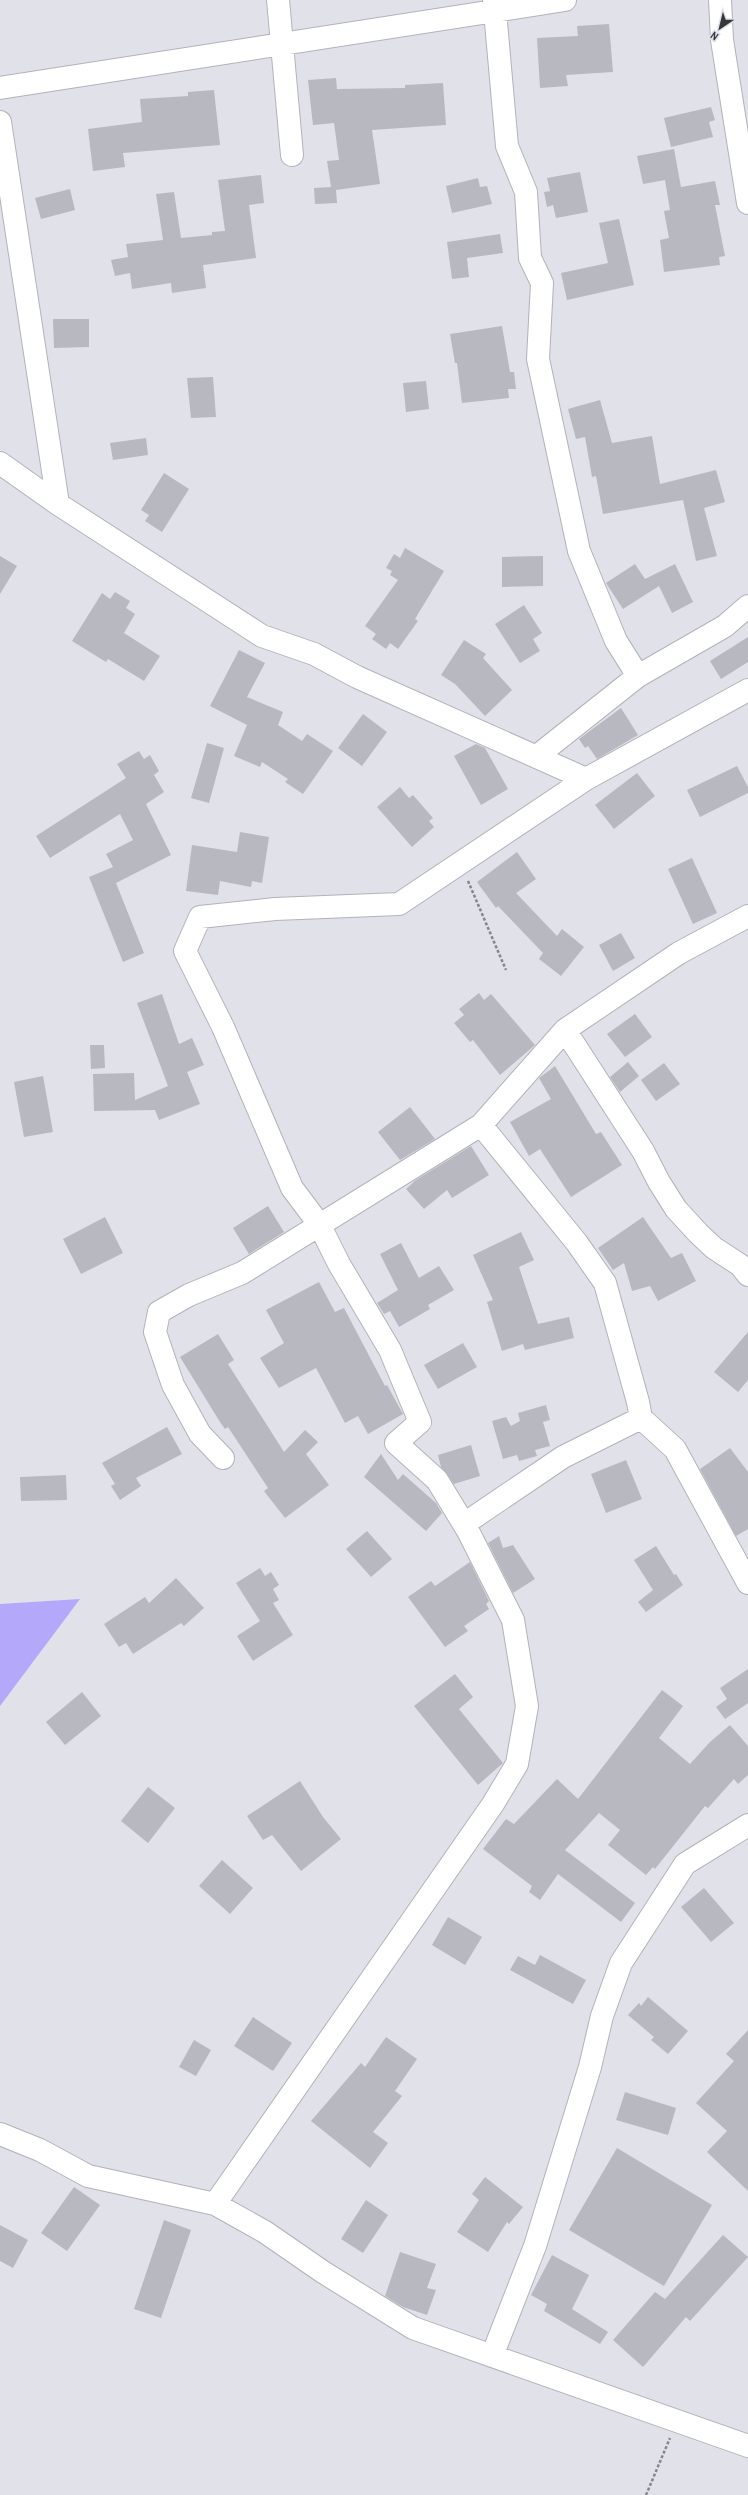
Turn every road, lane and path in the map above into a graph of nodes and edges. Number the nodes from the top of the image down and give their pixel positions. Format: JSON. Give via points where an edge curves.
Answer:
{"nodes":[{"id":1,"x":278,"y":0,"type":"edge"},
{"id":2,"x":565,"y":0,"type":"edge"},
{"id":3,"x":720,"y":0,"type":"edge"},
{"id":4,"x":494,"y":5,"type":"edge"},
{"id":5,"x":281,"y":44,"type":"junction"},
{"id":6,"x":0,"y":88,"type":"edge"},
{"id":7,"x":0,"y":122,"type":"edge"},
{"id":8,"x":292,"y":154,"type":"dead end"},
{"id":9,"x":748,"y":203,"type":"edge"},
{"id":10,"x":0,"y":463,"type":"edge"},
{"id":11,"x":58,"y":504,"type":"junction"},
{"id":12,"x":748,"y":606,"type":"edge"},
{"id":13,"x":638,"y":676,"type":"junction"},
{"id":14,"x":748,"y":690,"type":"edge"},
{"id":15,"x":536,"y":756,"type":"junction"},
{"id":16,"x":586,"y":779,"type":"junction"},
{"id":17,"x":472,"y":857,"type":"junction"},
{"id":18,"x":748,"y":916,"type":"edge"},
{"id":19,"x":506,"y":970,"type":"dead end"},
{"id":20,"x":565,"y":1030,"type":"junction"},
{"id":21,"x":481,"y":1124,"type":"junction"},
{"id":22,"x":319,"y":1224,"type":"junction"},
{"id":23,"x":748,"y":1275,"type":"edge"},
{"id":24,"x":641,"y":1418,"type":"junction"},
{"id":25,"x":223,"y":1458,"type":"dead end"},
{"id":26,"x":464,"y":1524,"type":"junction"},
{"id":27,"x":748,"y":1583,"type":"edge"},
{"id":28,"x":748,"y":1825,"type":"edge"},
{"id":29,"x":0,"y":2134,"type":"edge"},
{"id":30,"x":215,"y":2204,"type":"junction"},
{"id":31,"x":492,"y":2356,"type":"junction"},
{"id":32,"x":677,"y":2421,"type":"junction"},
{"id":33,"x":748,"y":2446,"type":"edge"},
{"id":34,"x":646,"y":2495,"type":"edge"}],
"edges":[{"from":1,"to":5,"type":"street"},
{"from":2,"to":4,"type":"street"},
{"from":3,"to":9,"type":"street","via":[[722,40]]},
{"from":4,"to":5,"type":"street"},
{"from":4,"to":13,"type":"street","via":[[507,146],[526,192],[530,258],[542,283],[538,359],[579,552],[616,641]]},
{"from":5,"to":6,"type":"street"},
{"from":5,"to":8,"type":"street"},
{"from":7,"to":11,"type":"street"},
{"from":10,"to":11,"type":"street"},
{"from":11,"to":15,"type":"street","via":[[262,636],[314,654],[357,676]]},
{"from":12,"to":13,"type":"street","via":[[725,626]]},
{"from":13,"to":15,"type":"street"},
{"from":14,"to":16,"type":"street"},
{"from":15,"to":16,"type":"street"},
{"from":16,"to":17,"type":"street"},
{"from":17,"to":19,"type":"path","via":[[468,882]]},
{"from":17,"to":22,"type":"street","via":[[399,904],[275,909],[200,917],[185,951],[223,1027],[292,1188]]},
{"from":18,"to":20,"type":"street","via":[[680,953]]},
{"from":20,"to":21,"type":"street"},
{"from":20,"to":23,"type":"street","via":[[643,1151],[676,1208],[714,1248],[740,1265]]},
{"from":21,"to":22,"type":"street"},
{"from":21,"to":24,"type":"street","via":[[568,1231],[605,1283]]},
{"from":22,"to":25,"type":"street","via":[[242,1273],[189,1295],[160,1312],[154,1332],[173,1385],[200,1434]]},
{"from":22,"to":26,"type":"street","via":[[339,1264],[390,1350],[420,1422],[396,1443],[437,1480]]},
{"from":24,"to":26,"type":"street","via":[[563,1457]]},
{"from":24,"to":27,"type":"street","via":[[675,1449]]},
{"from":26,"to":30,"type":"street","via":[[513,1620],[527,1706],[517,1764],[493,1804]]},
{"from":28,"to":31,"type":"street","via":[[685,1864],[621,1963],[602,2016],[586,2081],[535,2246]]},
{"from":29,"to":30,"type":"street","via":[[40,2150],[88,2176]]},
{"from":30,"to":31,"type":"street","via":[[265,2232],[413,2328]]},
{"from":31,"to":32,"type":"street"},
{"from":32,"to":33,"type":"street"},
{"from":32,"to":34,"type":"path"}]}
